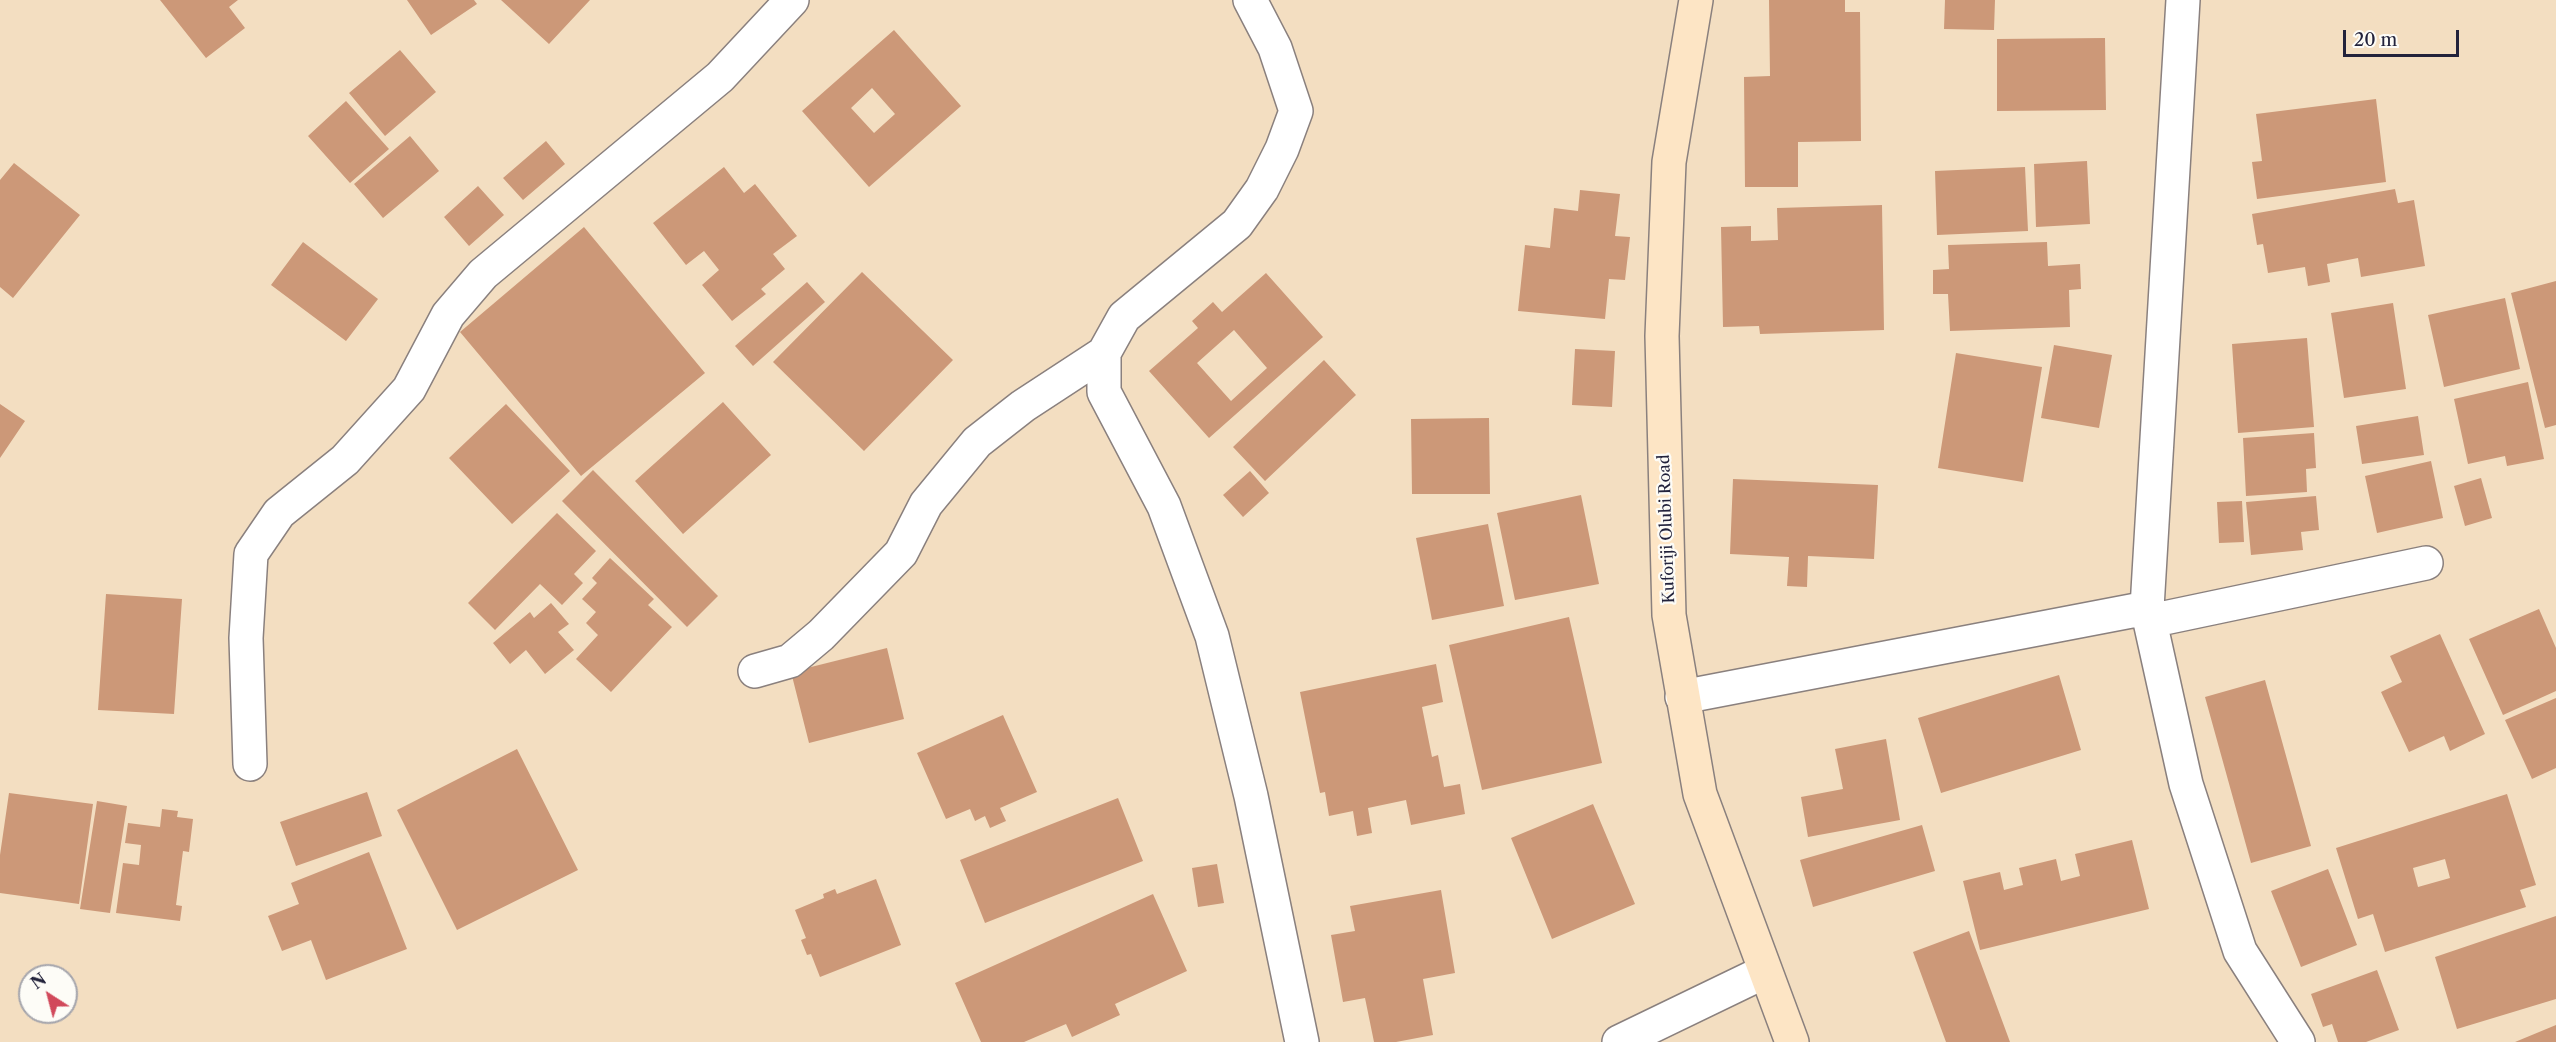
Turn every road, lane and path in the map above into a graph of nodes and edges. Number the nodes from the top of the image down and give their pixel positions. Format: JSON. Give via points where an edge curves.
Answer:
{"nodes":[{"id":1,"x":792,"y":0,"type":"edge"},
{"id":2,"x":1250,"y":0,"type":"edge"},
{"id":3,"x":1696,"y":0,"type":"edge"},
{"id":4,"x":2183,"y":0,"type":"edge"},
{"id":5,"x":1104,"y":353,"type":"junction"},
{"id":6,"x":2426,"y":563,"type":"dead end"},
{"id":7,"x":2149,"y":614,"type":"junction"},
{"id":8,"x":755,"y":671,"type":"dead end"},
{"id":9,"x":1682,"y":697,"type":"junction"},
{"id":10,"x":250,"y":765,"type":"dead end"},
{"id":11,"x":1764,"y":972,"type":"junction"},
{"id":12,"x":1302,"y":1042,"type":"edge"},
{"id":13,"x":1619,"y":1042,"type":"edge"},
{"id":14,"x":1791,"y":1042,"type":"edge"},
{"id":15,"x":2298,"y":1042,"type":"edge"}],
"edges":[{"from":1,"to":10,"type":"street","via":[[720,77],[483,274],[448,315],[409,389],[345,460],[279,513],[251,554],[246,638]]},
{"from":2,"to":5,"type":"street","via":[[1275,48],[1296,111],[1282,149],[1262,189],[1237,224],[1124,317]]},
{"from":3,"to":9,"type":"street","name":"Kuforiji Olubi Road","via":[[1669,162],[1662,336],[1669,615]]},
{"from":4,"to":7,"type":"street"},
{"from":5,"to":8,"type":"street","via":[[1023,406],[977,442],[926,504],[901,553],[790,661]]},
{"from":5,"to":12,"type":"street","via":[[1104,392],[1164,506],[1212,636],[1251,796]]},
{"from":6,"to":7,"type":"street"},
{"from":7,"to":9,"type":"street"},
{"from":7,"to":15,"type":"street","via":[[2186,784],[2240,951]]},
{"from":9,"to":11,"type":"street","name":"Kuforiji Olubi Road","via":[[1700,794]]},
{"from":11,"to":13,"type":"street"},
{"from":11,"to":14,"type":"street","name":"Kuforiji Olubi Road"}]}
